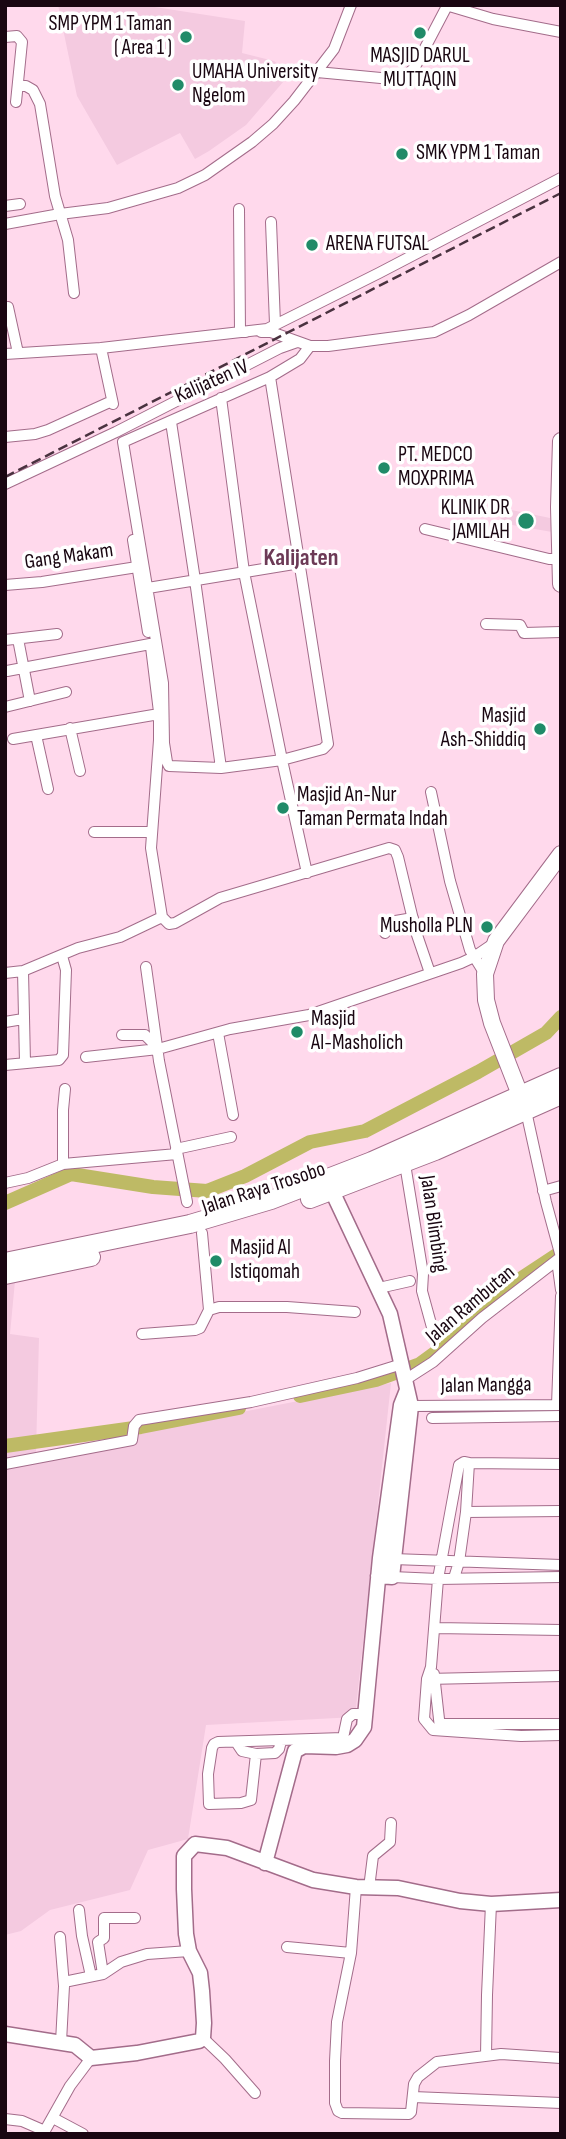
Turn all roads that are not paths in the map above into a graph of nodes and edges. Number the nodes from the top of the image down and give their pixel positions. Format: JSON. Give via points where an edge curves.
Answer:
{"nodes":[{"id":1,"x":351,"y":5,"type":"edge"},
{"id":2,"x":447,"y":5,"type":"edge"},
{"id":3,"x":561,"y":32,"type":"edge"},
{"id":4,"x":5,"y":37,"type":"edge"},
{"id":5,"x":317,"y":72,"type":"junction"},
{"id":6,"x":18,"y":86,"type":"junction"},
{"id":7,"x":16,"y":102,"type":"dead end"},
{"id":8,"x":561,"y":178,"type":"edge"},
{"id":9,"x":20,"y":204,"type":"dead end"},
{"id":10,"x":5,"y":206,"type":"edge"},
{"id":11,"x":58,"y":208,"type":"junction"},
{"id":12,"x":239,"y":209,"type":"dead end"},
{"id":13,"x":271,"y":222,"type":"dead end"},
{"id":14,"x":5,"y":224,"type":"edge"},
{"id":15,"x":561,"y":262,"type":"edge"},
{"id":16,"x":74,"y":293,"type":"dead end"},
{"id":17,"x":8,"y":307,"type":"dead end"},
{"id":18,"x":275,"y":324,"type":"junction"},
{"id":19,"x":240,"y":332,"type":"junction"},
{"id":20,"x":297,"y":341,"type":"junction"},
{"id":21,"x":310,"y":346,"type":"junction"},
{"id":22,"x":101,"y":348,"type":"junction"},
{"id":23,"x":18,"y":353,"type":"junction"},
{"id":24,"x":5,"y":354,"type":"edge"},
{"id":25,"x":270,"y":377,"type":"junction"},
{"id":26,"x":221,"y":398,"type":"junction"},
{"id":27,"x":171,"y":422,"type":"junction"},
{"id":28,"x":116,"y":432,"type":"junction"},
{"id":29,"x":5,"y":437,"type":"edge"},
{"id":30,"x":561,"y":441,"type":"edge"},
{"id":31,"x":5,"y":484,"type":"edge"},
{"id":32,"x":560,"y":507,"type":"edge"},
{"id":33,"x":425,"y":529,"type":"dead end"},
{"id":34,"x":560,"y":539,"type":"edge"},
{"id":35,"x":560,"y":559,"type":"edge"},
{"id":36,"x":300,"y":563,"type":"junction"},
{"id":37,"x":137,"y":568,"type":"junction"},
{"id":38,"x":244,"y":572,"type":"junction"},
{"id":39,"x":195,"y":580,"type":"junction"},
{"id":40,"x":561,"y":584,"type":"edge"},
{"id":41,"x":5,"y":585,"type":"edge"},
{"id":42,"x":148,"y":588,"type":"junction"},
{"id":43,"x":486,"y":624,"type":"dead end"},
{"id":44,"x":561,"y":632,"type":"edge"},
{"id":45,"x":57,"y":634,"type":"dead end"},
{"id":46,"x":18,"y":639,"type":"junction"},
{"id":47,"x":5,"y":640,"type":"edge"},
{"id":48,"x":150,"y":644,"type":"junction"},
{"id":49,"x":24,"y":668,"type":"junction"},
{"id":50,"x":7,"y":671,"type":"dead end"},
{"id":51,"x":66,"y":692,"type":"dead end"},
{"id":52,"x":30,"y":701,"type":"junction"},
{"id":53,"x":5,"y":707,"type":"edge"},
{"id":54,"x":159,"y":714,"type":"junction"},
{"id":55,"x":71,"y":729,"type":"junction"},
{"id":56,"x":36,"y":735,"type":"junction"},
{"id":57,"x":13,"y":739,"type":"dead end"},
{"id":58,"x":282,"y":760,"type":"junction"},
{"id":59,"x":221,"y":768,"type":"junction"},
{"id":60,"x":80,"y":771,"type":"dead end"},
{"id":61,"x":48,"y":789,"type":"dead end"},
{"id":62,"x":431,"y":792,"type":"dead end"},
{"id":63,"x":94,"y":832,"type":"dead end"},
{"id":64,"x":151,"y":832,"type":"junction"},
{"id":65,"x":561,"y":854,"type":"edge"},
{"id":66,"x":307,"y":873,"type":"junction"},
{"id":67,"x":162,"y":917,"type":"junction"},
{"id":68,"x":412,"y":918,"type":"junction"},
{"id":69,"x":385,"y":933,"type":"dead end"},
{"id":70,"x":496,"y":941,"type":"junction"},
{"id":71,"x":70,"y":952,"type":"junction"},
{"id":72,"x":474,"y":957,"type":"junction"},
{"id":73,"x":146,"y":967,"type":"dead end"},
{"id":74,"x":23,"y":971,"type":"junction"},
{"id":75,"x":5,"y":973,"type":"edge"},
{"id":76,"x":430,"y":973,"type":"junction"},
{"id":77,"x":485,"y":974,"type":"junction"},
{"id":78,"x":23,"y":1019,"type":"junction"},
{"id":79,"x":5,"y":1022,"type":"edge"},
{"id":80,"x":218,"y":1033,"type":"junction"},
{"id":81,"x":122,"y":1035,"type":"dead end"},
{"id":82,"x":158,"y":1049,"type":"junction"},
{"id":83,"x":86,"y":1057,"type":"dead end"},
{"id":84,"x":25,"y":1063,"type":"junction"},
{"id":85,"x":5,"y":1065,"type":"edge"},
{"id":86,"x":561,"y":1077,"type":"edge"},
{"id":87,"x":65,"y":1088,"type":"dead end"},
{"id":88,"x":561,"y":1095,"type":"edge"},
{"id":89,"x":523,"y":1103,"type":"junction"},
{"id":90,"x":233,"y":1115,"type":"dead end"},
{"id":91,"x":231,"y":1137,"type":"dead end"},
{"id":92,"x":176,"y":1152,"type":"junction"},
{"id":93,"x":67,"y":1164,"type":"junction"},
{"id":94,"x":405,"y":1164,"type":"junction"},
{"id":95,"x":5,"y":1183,"type":"edge"},
{"id":96,"x":561,"y":1186,"type":"edge"},
{"id":97,"x":332,"y":1191,"type":"junction"},
{"id":98,"x":543,"y":1191,"type":"junction"},
{"id":99,"x":191,"y":1214,"type":"junction"},
{"id":100,"x":559,"y":1255,"type":"edge"},
{"id":101,"x":5,"y":1262,"type":"edge"},
{"id":102,"x":5,"y":1275,"type":"edge"},
{"id":103,"x":410,"y":1281,"type":"dead end"},
{"id":104,"x":379,"y":1288,"type":"junction"},
{"id":105,"x":561,"y":1290,"type":"edge"},
{"id":106,"x":561,"y":1296,"type":"edge"},
{"id":107,"x":209,"y":1310,"type":"junction"},
{"id":108,"x":355,"y":1312,"type":"dead end"},
{"id":109,"x":433,"y":1331,"type":"dead end"},
{"id":110,"x":142,"y":1334,"type":"dead end"},
{"id":111,"x":404,"y":1375,"type":"junction"},
{"id":112,"x":559,"y":1405,"type":"edge"},
{"id":113,"x":411,"y":1406,"type":"junction"},
{"id":114,"x":561,"y":1416,"type":"edge"},
{"id":115,"x":432,"y":1418,"type":"dead end"},
{"id":116,"x":469,"y":1463,"type":"junction"},
{"id":117,"x":5,"y":1464,"type":"edge"},
{"id":118,"x":561,"y":1464,"type":"edge"},
{"id":119,"x":561,"y":1511,"type":"edge"},
{"id":120,"x":466,"y":1512,"type":"junction"},
{"id":121,"x":386,"y":1558,"type":"junction"},
{"id":122,"x":442,"y":1562,"type":"junction"},
{"id":123,"x":459,"y":1562,"type":"junction"},
{"id":124,"x":561,"y":1565,"type":"edge"},
{"id":125,"x":385,"y":1577,"type":"junction"},
{"id":126,"x":561,"y":1577,"type":"edge"},
{"id":127,"x":454,"y":1578,"type":"junction"},
{"id":128,"x":438,"y":1579,"type":"junction"},
{"id":129,"x":435,"y":1628,"type":"junction"},
{"id":130,"x":561,"y":1630,"type":"edge"},
{"id":131,"x":431,"y":1675,"type":"junction"},
{"id":132,"x":561,"y":1676,"type":"edge"},
{"id":133,"x":365,"y":1714,"type":"junction"},
{"id":134,"x":561,"y":1724,"type":"edge"},
{"id":135,"x":440,"y":1727,"type":"junction"},
{"id":136,"x":561,"y":1735,"type":"edge"},
{"id":137,"x":281,"y":1741,"type":"junction"},
{"id":138,"x":236,"y":1742,"type":"junction"},
{"id":139,"x":256,"y":1754,"type":"junction"},
{"id":140,"x":391,"y":1823,"type":"dead end"},
{"id":141,"x":265,"y":1863,"type":"junction"},
{"id":142,"x":363,"y":1888,"type":"junction"},
{"id":143,"x":561,"y":1900,"type":"edge"},
{"id":144,"x":491,"y":1904,"type":"junction"},
{"id":145,"x":79,"y":1910,"type":"dead end"},
{"id":146,"x":135,"y":1917,"type":"dead end"},
{"id":147,"x":60,"y":1937,"type":"dead end"},
{"id":148,"x":287,"y":1947,"type":"dead end"},
{"id":149,"x":189,"y":1951,"type":"junction"},
{"id":150,"x":351,"y":1953,"type":"junction"},
{"id":151,"x":103,"y":1974,"type":"junction"},
{"id":152,"x":91,"y":1976,"type":"junction"},
{"id":153,"x":64,"y":1982,"type":"junction"},
{"id":154,"x":5,"y":2034,"type":"edge"},
{"id":155,"x":203,"y":2038,"type":"junction"},
{"id":156,"x":61,"y":2042,"type":"junction"},
{"id":157,"x":486,"y":2056,"type":"junction"},
{"id":158,"x":91,"y":2058,"type":"junction"},
{"id":159,"x":561,"y":2058,"type":"edge"},
{"id":160,"x":255,"y":2093,"type":"dead end"},
{"id":161,"x":561,"y":2103,"type":"edge"},
{"id":162,"x":412,"y":2105,"type":"junction"},
{"id":163,"x":53,"y":2118,"type":"junction"},
{"id":164,"x":5,"y":2119,"type":"edge"},
{"id":165,"x":44,"y":2132,"type":"edge"},
{"id":166,"x":83,"y":2134,"type":"edge"}],
"edges":[{"from":1,"to":5,"type":"street","via":[[334,49]]},
{"from":2,"to":3,"type":"street"},
{"from":2,"to":5,"type":"street","via":[[415,67],[403,79]]},
{"from":4,"to":6,"type":"street","via":[[17,36],[22,42]]},
{"from":5,"to":11,"type":"street","via":[[273,124],[205,175],[150,198],[108,208]]},
{"from":6,"to":7,"type":"street"},
{"from":6,"to":11,"type":"street","via":[[33,90],[40,104]]},
{"from":8,"to":18,"type":"street"},
{"from":9,"to":10,"type":"street"},
{"from":11,"to":14,"type":"street"},
{"from":11,"to":16,"type":"street"},
{"from":12,"to":19,"type":"street"},
{"from":13,"to":18,"type":"street"},
{"from":15,"to":21,"type":"street","via":[[434,332]]},
{"from":17,"to":23,"type":"street"},
{"from":18,"to":19,"type":"street","via":[[261,331]]},
{"from":19,"to":20,"type":"street","via":[[271,332]]},
{"from":19,"to":22,"type":"street"},
{"from":20,"to":21,"type":"street"},
{"from":20,"to":28,"type":"street"},
{"from":21,"to":25,"type":"street","name":"Kalijaten IV","via":[[300,359]]},
{"from":22,"to":23,"type":"street"},
{"from":22,"to":29,"type":"street","via":[[112,403],[48,430]]},
{"from":23,"to":24,"type":"street"},
{"from":25,"to":26,"type":"street","name":"Kalijaten IV"},
{"from":25,"to":36,"type":"street"},
{"from":26,"to":27,"type":"street","name":"Kalijaten IV"},
{"from":26,"to":38,"type":"street"},
{"from":27,"to":39,"type":"street"},
{"from":27,"to":42,"type":"street","name":"Kalijaten IV","via":[[123,442]]},
{"from":28,"to":31,"type":"street"},
{"from":28,"to":37,"type":"street"},
{"from":30,"to":32,"type":"main road"},
{"from":32,"to":34,"type":"main road"},
{"from":33,"to":35,"type":"street"},
{"from":34,"to":35,"type":"main road"},
{"from":35,"to":40,"type":"main road"},
{"from":36,"to":38,"type":"street"},
{"from":36,"to":58,"type":"street","via":[[328,744]]},
{"from":37,"to":41,"type":"street","name":"Gang Makam"},
{"from":37,"to":48,"type":"street"},
{"from":38,"to":39,"type":"street"},
{"from":38,"to":58,"type":"street"},
{"from":39,"to":42,"type":"street"},
{"from":39,"to":59,"type":"street"},
{"from":42,"to":59,"type":"street","via":[[164,692],[167,762],[173,767]]},
{"from":43,"to":44,"type":"street","via":[[520,625],[524,633]]},
{"from":45,"to":46,"type":"street"},
{"from":46,"to":47,"type":"street"},
{"from":46,"to":49,"type":"street"},
{"from":48,"to":49,"type":"street"},
{"from":48,"to":54,"type":"street"},
{"from":49,"to":50,"type":"street"},
{"from":49,"to":52,"type":"street"},
{"from":51,"to":52,"type":"street"},
{"from":52,"to":53,"type":"street"},
{"from":54,"to":55,"type":"street"},
{"from":54,"to":64,"type":"street"},
{"from":55,"to":56,"type":"street"},
{"from":55,"to":60,"type":"street"},
{"from":56,"to":57,"type":"street"},
{"from":56,"to":61,"type":"street"},
{"from":58,"to":59,"type":"street"},
{"from":58,"to":66,"type":"street"},
{"from":62,"to":72,"type":"street","via":[[450,881]]},
{"from":63,"to":64,"type":"street"},
{"from":64,"to":67,"type":"street"},
{"from":65,"to":70,"type":"main road"},
{"from":66,"to":67,"type":"street","via":[[220,898],[175,923]]},
{"from":66,"to":68,"type":"street","via":[[391,848],[398,857]]},
{"from":67,"to":71,"type":"street","via":[[120,937]]},
{"from":68,"to":69,"type":"street","via":[[384,923]]},
{"from":68,"to":76,"type":"street"},
{"from":70,"to":72,"type":"street"},
{"from":70,"to":77,"type":"main road"},
{"from":71,"to":74,"type":"street"},
{"from":71,"to":84,"type":"street","via":[[64,1055],[59,1060]]},
{"from":72,"to":76,"type":"street"},
{"from":72,"to":77,"type":"street"},
{"from":73,"to":82,"type":"street"},
{"from":74,"to":75,"type":"street"},
{"from":74,"to":78,"type":"street"},
{"from":76,"to":80,"type":"street","via":[[309,1015]]},
{"from":77,"to":89,"type":"main road","via":[[486,1000],[499,1046]]},
{"from":78,"to":79,"type":"street"},
{"from":78,"to":84,"type":"street"},
{"from":80,"to":82,"type":"street"},
{"from":80,"to":90,"type":"street"},
{"from":81,"to":82,"type":"street","via":[[145,1035]]},
{"from":82,"to":83,"type":"street"},
{"from":82,"to":92,"type":"street"},
{"from":84,"to":85,"type":"street"},
{"from":86,"to":89,"type":"highway"},
{"from":87,"to":93,"type":"street"},
{"from":88,"to":89,"type":"highway"},
{"from":89,"to":94,"type":"highway","name":"Jalan Raya Trosobo"},
{"from":89,"to":98,"type":"street"},
{"from":89,"to":99,"type":"highway","name":"Jalan Raya Trosobo","via":[[260,1204]]},
{"from":91,"to":92,"type":"street"},
{"from":92,"to":93,"type":"street"},
{"from":92,"to":99,"type":"street"},
{"from":93,"to":95,"type":"street"},
{"from":94,"to":97,"type":"highway","name":"Jalan Raya Trosobo"},
{"from":94,"to":109,"type":"street","name":"Jalan Blimbing","via":[[422,1291]]},
{"from":96,"to":98,"type":"street"},
{"from":97,"to":99,"type":"highway","name":"Jalan Raya Trosobo","via":[[256,1217]]},
{"from":97,"to":104,"type":"street"},
{"from":98,"to":100,"type":"street"},
{"from":99,"to":101,"type":"highway","name":"Jalan Raya Trosobo"},
{"from":99,"to":102,"type":"highway","name":"Jalan Raya Trosobo"},
{"from":99,"to":107,"type":"street"},
{"from":100,"to":105,"type":"street"},
{"from":100,"to":111,"type":"street","name":"Jalan Rambutan","via":[[433,1362]]},
{"from":103,"to":104,"type":"street"},
{"from":104,"to":111,"type":"street"},
{"from":106,"to":112,"type":"street"},
{"from":107,"to":108,"type":"street","via":[[287,1307]]},
{"from":107,"to":110,"type":"street","via":[[195,1330]]},
{"from":111,"to":113,"type":"street"},
{"from":111,"to":117,"type":"street","name":"Jalan Rambutan","via":[[357,1378],[251,1402],[139,1420],[132,1440]]},
{"from":111,"to":121,"type":"street","via":[[393,1430]]},
{"from":112,"to":113,"type":"street","name":"Jalan Mangga"},
{"from":113,"to":121,"type":"street"},
{"from":114,"to":115,"type":"street"},
{"from":116,"to":118,"type":"street"},
{"from":116,"to":120,"type":"street"},
{"from":116,"to":122,"type":"street","via":[[459,1465]]},
{"from":119,"to":120,"type":"street"},
{"from":120,"to":123,"type":"street"},
{"from":121,"to":122,"type":"street"},
{"from":121,"to":125,"type":"street"},
{"from":122,"to":123,"type":"street"},
{"from":122,"to":128,"type":"street"},
{"from":123,"to":124,"type":"street"},
{"from":123,"to":127,"type":"street"},
{"from":125,"to":128,"type":"street"},
{"from":125,"to":133,"type":"street"},
{"from":126,"to":127,"type":"street"},
{"from":127,"to":128,"type":"street"},
{"from":128,"to":129,"type":"street"},
{"from":129,"to":130,"type":"street"},
{"from":129,"to":131,"type":"street"},
{"from":131,"to":132,"type":"street"},
{"from":131,"to":135,"type":"street"},
{"from":133,"to":137,"type":"street","via":[[347,1719],[342,1738]]},
{"from":133,"to":141,"type":"street","via":[[360,1734],[347,1745],[304,1746],[295,1751]]},
{"from":134,"to":135,"type":"street"},
{"from":135,"to":136,"type":"street","via":[[521,1736]]},
{"from":137,"to":138,"type":"street"},
{"from":137,"to":139,"type":"street","via":[[275,1753]]},
{"from":138,"to":139,"type":"street","via":[[242,1751]]},
{"from":138,"to":139,"type":"street","via":[[218,1742],[212,1748],[209,1804],[251,1800]]},
{"from":140,"to":142,"type":"street","via":[[390,1842],[373,1856]]},
{"from":141,"to":142,"type":"street","via":[[313,1880]]},
{"from":141,"to":149,"type":"street","via":[[227,1847],[195,1844],[187,1851],[183,1862]]},
{"from":142,"to":144,"type":"street","via":[[398,1888]]},
{"from":142,"to":150,"type":"street"},
{"from":143,"to":144,"type":"street"},
{"from":144,"to":157,"type":"street"},
{"from":145,"to":152,"type":"street"},
{"from":146,"to":151,"type":"street","via":[[104,1917],[104,1937],[98,1942]]},
{"from":147,"to":153,"type":"street"},
{"from":148,"to":150,"type":"street"},
{"from":149,"to":151,"type":"street","via":[[147,1954]]},
{"from":149,"to":155,"type":"street","via":[[200,1973]]},
{"from":150,"to":162,"type":"street","via":[[338,2022],[337,2109],[342,2113],[407,2114]]},
{"from":151,"to":152,"type":"street"},
{"from":152,"to":153,"type":"street"},
{"from":153,"to":156,"type":"street"},
{"from":154,"to":156,"type":"street"},
{"from":155,"to":158,"type":"street"},
{"from":155,"to":160,"type":"street"},
{"from":156,"to":158,"type":"street","via":[[75,2045]]},
{"from":157,"to":159,"type":"street"},
{"from":157,"to":162,"type":"street","via":[[437,2062],[418,2077]]},
{"from":158,"to":163,"type":"street"},
{"from":161,"to":162,"type":"street"},
{"from":163,"to":165,"type":"street"},
{"from":163,"to":166,"type":"street"},
{"from":164,"to":165,"type":"street"}]}
